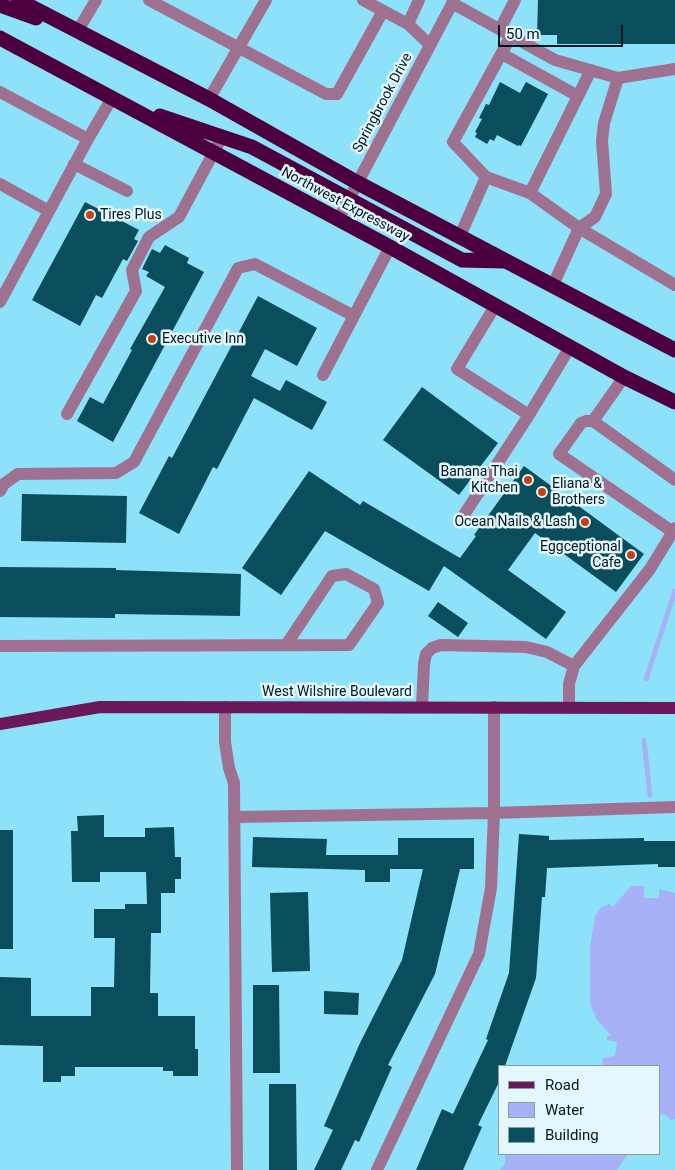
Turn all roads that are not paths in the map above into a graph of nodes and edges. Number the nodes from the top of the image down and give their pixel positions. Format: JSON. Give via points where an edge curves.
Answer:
{"nodes":[{"id":1,"x":18,"y":0,"type":"edge"},
{"id":2,"x":96,"y":0,"type":"edge"},
{"id":3,"x":149,"y":0,"type":"edge"},
{"id":4,"x":266,"y":0,"type":"edge"},
{"id":5,"x":363,"y":0,"type":"edge"},
{"id":6,"x":419,"y":0,"type":"edge"},
{"id":7,"x":515,"y":0,"type":"edge"},
{"id":8,"x":453,"y":2,"type":"edge"},
{"id":9,"x":0,"y":5,"type":"edge"},
{"id":10,"x":382,"y":11,"type":"junction"},
{"id":11,"x":408,"y":24,"type":"junction"},
{"id":12,"x":500,"y":29,"type":"junction"},
{"id":13,"x":77,"y":32,"type":"junction"},
{"id":14,"x":511,"y":36,"type":"junction"},
{"id":15,"x":0,"y":38,"type":"edge"},
{"id":16,"x":430,"y":45,"type":"junction"},
{"id":17,"x":239,"y":47,"type":"junction"},
{"id":18,"x":502,"y":54,"type":"junction"},
{"id":19,"x":591,"y":70,"type":"junction"},
{"id":20,"x":675,"y":70,"type":"edge"},
{"id":21,"x":618,"y":78,"type":"junction"},
{"id":22,"x":0,"y":92,"type":"edge"},
{"id":23,"x":578,"y":96,"type":"junction"},
{"id":24,"x":209,"y":100,"type":"junction"},
{"id":25,"x":118,"y":101,"type":"junction"},
{"id":26,"x":222,"y":136,"type":"junction"},
{"id":27,"x":88,"y":139,"type":"junction"},
{"id":28,"x":214,"y":153,"type":"junction"},
{"id":29,"x":74,"y":164,"type":"junction"},
{"id":30,"x":486,"y":178,"type":"junction"},
{"id":31,"x":358,"y":183,"type":"junction"},
{"id":32,"x":0,"y":184,"type":"edge"},
{"id":33,"x":127,"y":191,"type":"dead end"},
{"id":34,"x":530,"y":193,"type":"junction"},
{"id":35,"x":349,"y":200,"type":"junction"},
{"id":36,"x":49,"y":211,"type":"junction"},
{"id":37,"x":338,"y":220,"type":"junction"},
{"id":38,"x":579,"y":228,"type":"junction"},
{"id":39,"x":460,"y":236,"type":"junction"},
{"id":40,"x":390,"y":247,"type":"junction"},
{"id":41,"x":509,"y":262,"type":"junction"},
{"id":42,"x":675,"y":284,"type":"edge"},
{"id":43,"x":553,"y":285,"type":"junction"},
{"id":44,"x":0,"y":302,"type":"edge"},
{"id":45,"x":496,"y":306,"type":"junction"},
{"id":46,"x":354,"y":316,"type":"junction"},
{"id":47,"x":570,"y":347,"type":"junction"},
{"id":48,"x":675,"y":350,"type":"edge"},
{"id":49,"x":323,"y":375,"type":"dead end"},
{"id":50,"x":624,"y":377,"type":"junction"},
{"id":51,"x":675,"y":402,"type":"edge"},
{"id":52,"x":67,"y":414,"type":"dead end"},
{"id":53,"x":529,"y":415,"type":"junction"},
{"id":54,"x":593,"y":421,"type":"junction"},
{"id":55,"x":675,"y":480,"type":"edge"},
{"id":56,"x":0,"y":491,"type":"edge"},
{"id":57,"x":460,"y":522,"type":"dead end"},
{"id":58,"x":674,"y":530,"type":"edge"},
{"id":59,"x":286,"y":645,"type":"junction"},
{"id":60,"x":0,"y":646,"type":"edge"},
{"id":61,"x":574,"y":666,"type":"junction"},
{"id":62,"x":226,"y":707,"type":"junction"},
{"id":63,"x":422,"y":707,"type":"junction"},
{"id":64,"x":494,"y":707,"type":"junction"},
{"id":65,"x":569,"y":707,"type":"junction"},
{"id":66,"x":675,"y":708,"type":"edge"},
{"id":67,"x":0,"y":724,"type":"edge"},
{"id":68,"x":675,"y":807,"type":"edge"},
{"id":69,"x":494,"y":813,"type":"junction"},
{"id":70,"x":234,"y":817,"type":"junction"},
{"id":71,"x":237,"y":1170,"type":"edge"},
{"id":72,"x":377,"y":1170,"type":"edge"}],
"edges":[{"from":1,"to":13,"type":"highway","name":"Northwest Expressway"},
{"from":2,"to":13,"type":"street"},
{"from":3,"to":17,"type":"street"},
{"from":4,"to":17,"type":"street"},
{"from":5,"to":10,"type":"street"},
{"from":6,"to":11,"type":"street"},
{"from":7,"to":12,"type":"street"},
{"from":8,"to":12,"type":"street"},
{"from":8,"to":16,"type":"street","name":"Springbrook Drive"},
{"from":9,"to":13,"type":"highway"},
{"from":10,"to":11,"type":"street"},
{"from":10,"to":17,"type":"street","via":[[336,94],[326,94]]},
{"from":11,"to":16,"type":"street"},
{"from":12,"to":14,"type":"street"},
{"from":13,"to":24,"type":"highway","name":"Northwest Expressway"},
{"from":14,"to":18,"type":"street"},
{"from":14,"to":19,"type":"street","via":[[555,60]]},
{"from":15,"to":25,"type":"highway","name":"Northwest Expressway"},
{"from":16,"to":31,"type":"street","name":"Springbrook Drive"},
{"from":17,"to":24,"type":"street"},
{"from":18,"to":23,"type":"street"},
{"from":18,"to":30,"type":"street","via":[[453,142]]},
{"from":19,"to":21,"type":"street"},
{"from":19,"to":23,"type":"street"},
{"from":20,"to":21,"type":"street"},
{"from":21,"to":38,"type":"street","via":[[602,141],[606,194],[595,217]]},
{"from":22,"to":27,"type":"street"},
{"from":23,"to":34,"type":"street"},
{"from":24,"to":31,"type":"highway","name":"Northwest Expressway"},
{"from":25,"to":26,"type":"highway"},
{"from":25,"to":27,"type":"street"},
{"from":25,"to":28,"type":"highway","name":"Northwest Expressway"},
{"from":26,"to":28,"type":"street"},
{"from":26,"to":35,"type":"highway","via":[[252,147]]},
{"from":27,"to":29,"type":"street"},
{"from":28,"to":37,"type":"highway","name":"Northwest Expressway"},
{"from":28,"to":52,"type":"street","via":[[179,217],[150,236],[132,270],[136,291]]},
{"from":29,"to":33,"type":"street"},
{"from":29,"to":36,"type":"street"},
{"from":30,"to":34,"type":"street"},
{"from":30,"to":39,"type":"street"},
{"from":31,"to":35,"type":"street","name":"Springbrook Drive"},
{"from":31,"to":39,"type":"highway","name":"Northwest Expressway"},
{"from":32,"to":36,"type":"street"},
{"from":34,"to":38,"type":"street"},
{"from":35,"to":37,"type":"street","name":"Springbrook Drive"},
{"from":35,"to":41,"type":"highway","via":[[462,260]]},
{"from":36,"to":44,"type":"street"},
{"from":37,"to":40,"type":"highway","name":"Northwest Expressway"},
{"from":38,"to":42,"type":"street"},
{"from":38,"to":43,"type":"street"},
{"from":39,"to":41,"type":"highway","name":"Northwest Expressway"},
{"from":40,"to":45,"type":"highway","name":"Northwest Expressway"},
{"from":40,"to":46,"type":"street"},
{"from":41,"to":43,"type":"highway","name":"Northwest Expressway"},
{"from":43,"to":48,"type":"highway","name":"Northwest Expressway"},
{"from":45,"to":47,"type":"highway","name":"Northwest Expressway"},
{"from":45,"to":53,"type":"street","via":[[457,369]]},
{"from":46,"to":49,"type":"street"},
{"from":46,"to":56,"type":"street","via":[[255,264],[238,268],[134,462],[116,473],[18,474]]},
{"from":47,"to":50,"type":"highway","name":"Northwest Expressway"},
{"from":47,"to":53,"type":"street"},
{"from":50,"to":51,"type":"highway","name":"Northwest Expressway"},
{"from":50,"to":54,"type":"street"},
{"from":53,"to":57,"type":"street"},
{"from":54,"to":55,"type":"street"},
{"from":54,"to":58,"type":"street","via":[[581,424],[559,454]]},
{"from":58,"to":61,"type":"street","via":[[650,569]]},
{"from":59,"to":59,"type":"street","via":[[349,645],[378,602],[374,589],[346,574],[332,576]]},
{"from":59,"to":60,"type":"street"},
{"from":61,"to":63,"type":"street","via":[[547,652],[526,647],[442,645],[426,654]]},
{"from":61,"to":65,"type":"street","via":[[569,684]]},
{"from":62,"to":63,"type":"main road","name":"West Wilshire Boulevard"},
{"from":62,"to":67,"type":"main road","name":"West Wilshire Boulevard","via":[[100,707]]},
{"from":62,"to":70,"type":"street","via":[[225,742],[234,782]]},
{"from":63,"to":64,"type":"main road","name":"West Wilshire Boulevard"},
{"from":64,"to":65,"type":"main road","name":"West Wilshire Boulevard"},
{"from":64,"to":69,"type":"street"},
{"from":65,"to":66,"type":"main road","name":"West Wilshire Boulevard"},
{"from":68,"to":69,"type":"street"},
{"from":69,"to":70,"type":"street"},
{"from":69,"to":72,"type":"street","via":[[491,888],[479,954]]},
{"from":70,"to":71,"type":"street"}]}
